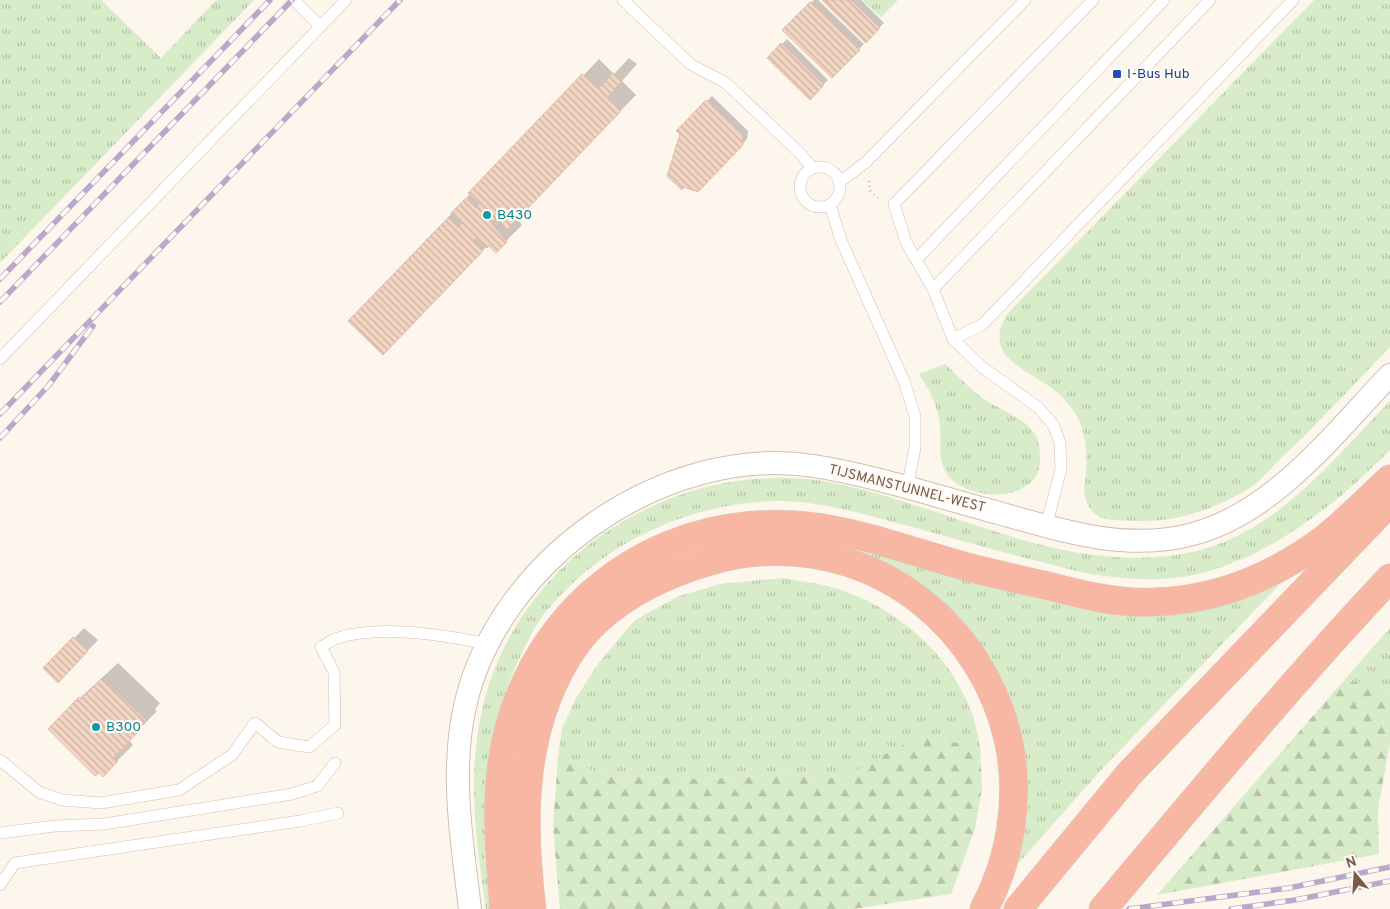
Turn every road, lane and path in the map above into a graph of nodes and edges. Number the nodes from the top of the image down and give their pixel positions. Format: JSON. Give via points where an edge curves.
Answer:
{"nodes":[{"id":1,"x":294,"y":0,"type":"edge"},
{"id":2,"x":346,"y":0,"type":"edge"},
{"id":3,"x":623,"y":0,"type":"edge"},
{"id":4,"x":1025,"y":0,"type":"edge"},
{"id":5,"x":1092,"y":0,"type":"edge"},
{"id":6,"x":1164,"y":0,"type":"edge"},
{"id":7,"x":1210,"y":0,"type":"edge"},
{"id":8,"x":1293,"y":0,"type":"edge"},
{"id":9,"x":320,"y":26,"type":"junction"},
{"id":10,"x":812,"y":168,"type":"junction"},
{"id":11,"x":840,"y":182,"type":"junction"},
{"id":12,"x":830,"y":205,"type":"junction"},
{"id":13,"x":916,"y":260,"type":"junction"},
{"id":14,"x":932,"y":289,"type":"junction"},
{"id":15,"x":953,"y":339,"type":"junction"},
{"id":16,"x":0,"y":359,"type":"edge"},
{"id":17,"x":1390,"y":375,"type":"edge"},
{"id":18,"x":1390,"y":479,"type":"edge"},
{"id":19,"x":907,"y":488,"type":"junction"},
{"id":20,"x":1390,"y":502,"type":"edge"},
{"id":21,"x":1046,"y":527,"type":"junction"},
{"id":22,"x":1390,"y":578,"type":"edge"},
{"id":23,"x":488,"y":644,"type":"junction"},
{"id":24,"x":0,"y":760,"type":"edge"},
{"id":25,"x":335,"y":763,"type":"dead end"},
{"id":26,"x":1218,"y":772,"type":"junction"},
{"id":27,"x":338,"y":813,"type":"dead end"},
{"id":28,"x":0,"y":833,"type":"edge"},
{"id":29,"x":0,"y":885,"type":"edge"},
{"id":30,"x":470,"y":909,"type":"edge"},
{"id":31,"x":504,"y":909,"type":"edge"},
{"id":32,"x":532,"y":909,"type":"edge"},
{"id":33,"x":984,"y":909,"type":"edge"},
{"id":34,"x":1018,"y":909,"type":"edge"},
{"id":35,"x":1103,"y":909,"type":"edge"},
{"id":36,"x":1121,"y":909,"type":"edge"}],
"edges":[{"from":1,"to":9,"type":"lane"},
{"from":2,"to":9,"type":"lane"},
{"from":3,"to":10,"type":"lane","via":[[690,64],[726,83]]},
{"from":4,"to":11,"type":"lane","via":[[866,162]]},
{"from":5,"to":13,"type":"lane","via":[[894,204],[906,242]]},
{"from":6,"to":13,"type":"lane"},
{"from":7,"to":14,"type":"lane"},
{"from":8,"to":15,"type":"lane","via":[[983,324]]},
{"from":9,"to":16,"type":"lane"},
{"from":10,"to":11,"type":"lane","via":[[832,171]]},
{"from":10,"to":12,"type":"lane","via":[[802,176],[801,196],[817,208]]},
{"from":11,"to":12,"type":"lane","via":[[839,195]]},
{"from":12,"to":19,"type":"lane","via":[[841,240],[904,381],[915,416],[915,448]]},
{"from":13,"to":14,"type":"lane"},
{"from":14,"to":15,"type":"lane"},
{"from":15,"to":21,"type":"lane","via":[[982,367],[1039,408],[1054,426],[1060,443],[1061,469]]},
{"from":17,"to":21,"type":"street","name":"TIJSMANSTUNNEL-WEST","via":[[1281,487],[1236,518],[1192,535],[1140,541],[1087,537]]},
{"from":18,"to":31,"type":"highway","via":[[1323,540],[1266,576],[1211,595],[1155,602],[1095,598],[962,565],[871,538],[807,526],[745,526],[708,533],[660,550],[630,565],[575,607],[530,670],[512,718],[501,779],[499,818]]},
{"from":19,"to":21,"type":"street","name":"TIJSMANSTUNNEL-WEST"},
{"from":19,"to":23,"type":"street","name":"TIJSMANSTUNNEL-WEST","via":[[851,472],[809,465],[776,464],[735,468],[668,483],[599,519],[571,540],[528,584]]},
{"from":20,"to":34,"type":"highway","via":[[1130,773]]},
{"from":22,"to":26,"type":"highway"},
{"from":23,"to":24,"type":"lane","via":[[414,634],[366,633],[337,638],[321,647],[334,672],[335,725],[309,747],[278,742],[255,723],[232,756],[178,790],[101,803],[62,800],[39,792]]},
{"from":23,"to":30,"type":"street","name":"TIJSMANSTUNNEL-WEST","via":[[465,706],[460,747],[458,795]]},
{"from":25,"to":28,"type":"lane","via":[[317,786],[292,794],[104,824]]},
{"from":26,"to":35,"type":"highway"},
{"from":26,"to":36,"type":"highway"},
{"from":27,"to":29,"type":"lane","via":[[15,863]]},
{"from":32,"to":33,"type":"highway","via":[[525,795],[531,754],[540,715],[575,646],[624,598],[664,577],[710,562],[761,552],[793,552],[851,564],[904,588],[932,609],[959,636],[984,674],[1005,725],[1014,780],[1009,843],[995,888]]}]}
